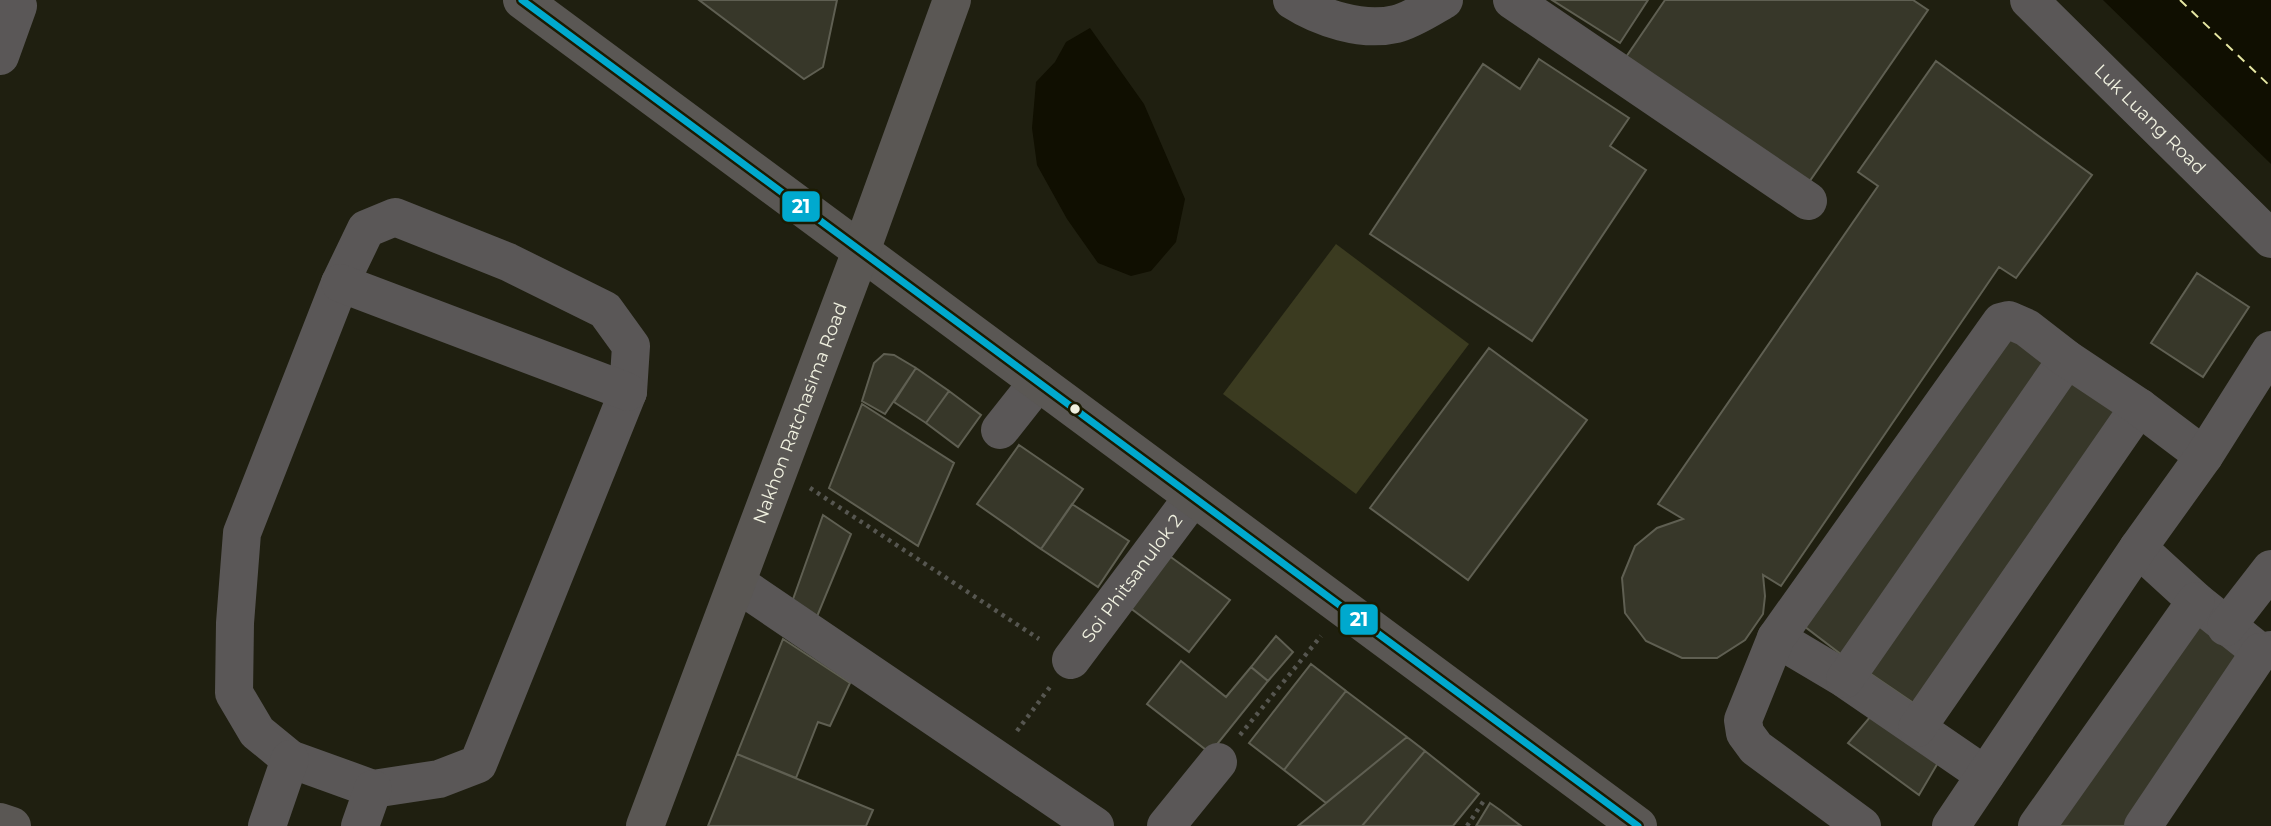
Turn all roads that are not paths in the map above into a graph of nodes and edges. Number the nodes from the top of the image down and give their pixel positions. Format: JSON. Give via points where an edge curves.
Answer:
{"nodes":[{"id":1,"x":952,"y":0,"type":"edge"},
{"id":2,"x":1292,"y":0,"type":"edge"},
{"id":3,"x":1444,"y":0,"type":"edge"},
{"id":4,"x":1512,"y":0,"type":"edge"},
{"id":5,"x":2029,"y":0,"type":"edge"},
{"id":6,"x":14,"y":2,"type":"edge"},
{"id":7,"x":546,"y":7,"type":"edge"},
{"id":8,"x":0,"y":55,"type":"edge"},
{"id":9,"x":1808,"y":201,"type":"dead end"},
{"id":10,"x":2271,"y":239,"type":"edge"},
{"id":11,"x":861,"y":251,"type":"junction"},
{"id":12,"x":340,"y":283,"type":"junction"},
{"id":13,"x":2271,"y":350,"type":"edge"},
{"id":14,"x":2067,"y":359,"type":"junction"},
{"id":15,"x":1038,"y":382,"type":"junction"},
{"id":16,"x":628,"y":392,"type":"junction"},
{"id":17,"x":2139,"y":407,"type":"junction"},
{"id":18,"x":1000,"y":430,"type":"dead end"},
{"id":19,"x":2204,"y":456,"type":"junction"},
{"id":20,"x":1193,"y":497,"type":"junction"},
{"id":21,"x":2138,"y":548,"type":"junction"},
{"id":22,"x":2271,"y":569,"type":"edge"},
{"id":23,"x":737,"y":583,"type":"junction"},
{"id":24,"x":2196,"y":601,"type":"junction"},
{"id":25,"x":2226,"y":626,"type":"junction"},
{"id":26,"x":1776,"y":638,"type":"junction"},
{"id":27,"x":2266,"y":651,"type":"edge"},
{"id":28,"x":1070,"y":660,"type":"road end"},
{"id":29,"x":1845,"y":679,"type":"junction"},
{"id":30,"x":1917,"y":728,"type":"junction"},
{"id":31,"x":290,"y":759,"type":"junction"},
{"id":32,"x":1218,"y":762,"type":"road end"},
{"id":33,"x":1985,"y":775,"type":"junction"},
{"id":34,"x":373,"y":789,"type":"junction"},
{"id":35,"x":0,"y":822,"type":"edge"},
{"id":36,"x":12,"y":826,"type":"edge"},
{"id":37,"x":267,"y":826,"type":"edge"},
{"id":38,"x":360,"y":826,"type":"edge"},
{"id":39,"x":645,"y":826,"type":"edge"},
{"id":40,"x":1095,"y":826,"type":"edge"},
{"id":41,"x":1166,"y":826,"type":"edge"},
{"id":42,"x":1638,"y":826,"type":"edge"},
{"id":43,"x":1862,"y":826,"type":"edge"},
{"id":44,"x":1951,"y":826,"type":"edge"},
{"id":45,"x":2037,"y":826,"type":"edge"},
{"id":46,"x":2143,"y":826,"type":"edge"}],
"edges":[{"from":1,"to":11,"type":"main road","name":"Nakhon Ratchasima Road"},
{"from":2,"to":3,"type":"street","via":[[1332,19],[1363,26],[1396,24]]},
{"from":4,"to":9,"type":"street"},
{"from":5,"to":10,"type":"street","name":"Luk Luang Road"},
{"from":6,"to":8,"type":"street"},
{"from":7,"to":11,"type":"main road"},
{"from":11,"to":15,"type":"main road"},
{"from":11,"to":23,"type":"main road","name":"Nakhon Ratchasima Road"},
{"from":12,"to":16,"type":"street"},
{"from":12,"to":16,"type":"street","via":[[366,229],[395,217],[508,262],[605,310],[631,346]]},
{"from":12,"to":31,"type":"street","via":[[242,533],[234,693],[257,732]]},
{"from":13,"to":19,"type":"street"},
{"from":14,"to":17,"type":"street"},
{"from":14,"to":26,"type":"street","via":[[2027,328],[2009,320],[2001,322]]},
{"from":14,"to":29,"type":"street"},
{"from":15,"to":18,"type":"street"},
{"from":15,"to":20,"type":"main road"},
{"from":16,"to":34,"type":"street","via":[[478,764],[439,779]]},
{"from":17,"to":19,"type":"street"},
{"from":17,"to":30,"type":"street"},
{"from":19,"to":21,"type":"street"},
{"from":20,"to":28,"type":"street","name":"Soi Phitsanulok 2"},
{"from":20,"to":42,"type":"main road"},
{"from":21,"to":24,"type":"street"},
{"from":21,"to":33,"type":"street"},
{"from":22,"to":25,"type":"street"},
{"from":23,"to":39,"type":"main road","name":"Nakhon Ratchasima Road"},
{"from":23,"to":40,"type":"street"},
{"from":24,"to":25,"type":"street"},
{"from":24,"to":45,"type":"street"},
{"from":25,"to":27,"type":"street"},
{"from":26,"to":29,"type":"street"},
{"from":26,"to":43,"type":"street","via":[[1743,720],[1745,733],[1756,748]]},
{"from":27,"to":46,"type":"street"},
{"from":29,"to":30,"type":"street"},
{"from":30,"to":33,"type":"street"},
{"from":31,"to":34,"type":"street"},
{"from":31,"to":37,"type":"street"},
{"from":32,"to":41,"type":"street"},
{"from":33,"to":44,"type":"street"},
{"from":34,"to":38,"type":"street"},
{"from":35,"to":36,"type":"main road"}]}
